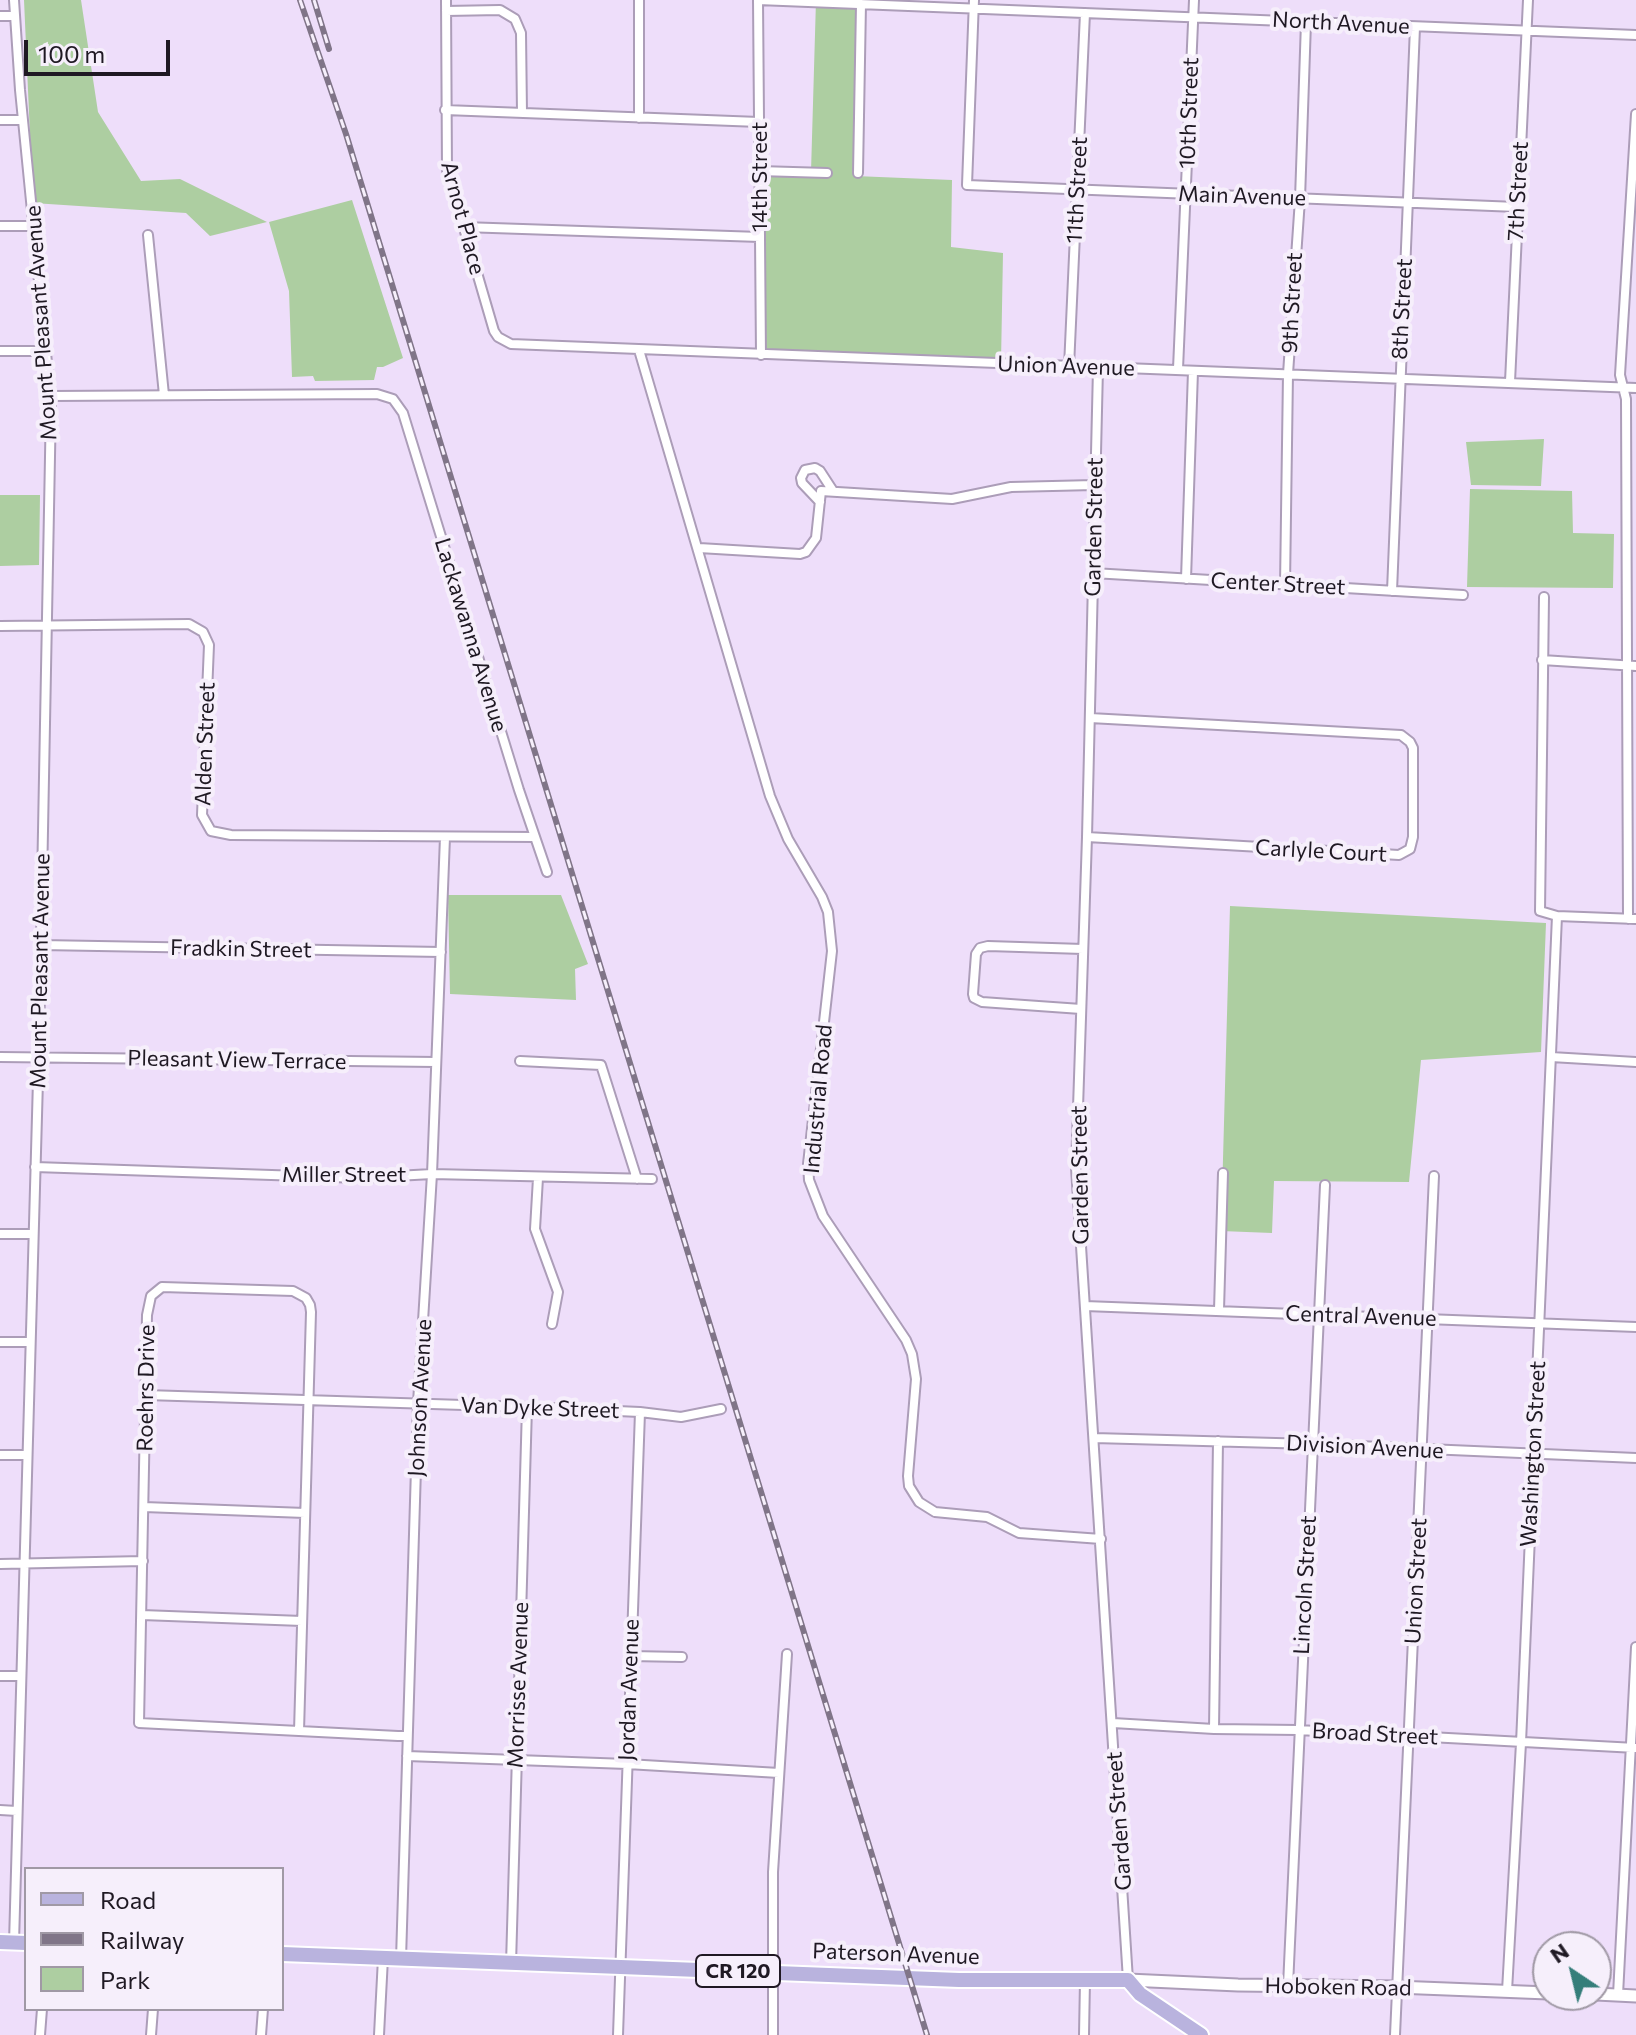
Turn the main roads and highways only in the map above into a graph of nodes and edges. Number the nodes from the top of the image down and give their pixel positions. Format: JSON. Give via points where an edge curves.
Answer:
{"nodes":[{"id":1,"x":284,"y":1954,"type":"edge"},
{"id":2,"x":1201,"y":2035,"type":"edge"}],
"edges":[{"from":1,"to":2,"type":"main road","name":"Paterson Avenue","number":"CR 120","via":[[959,1980],[1128,1980]]}]}
